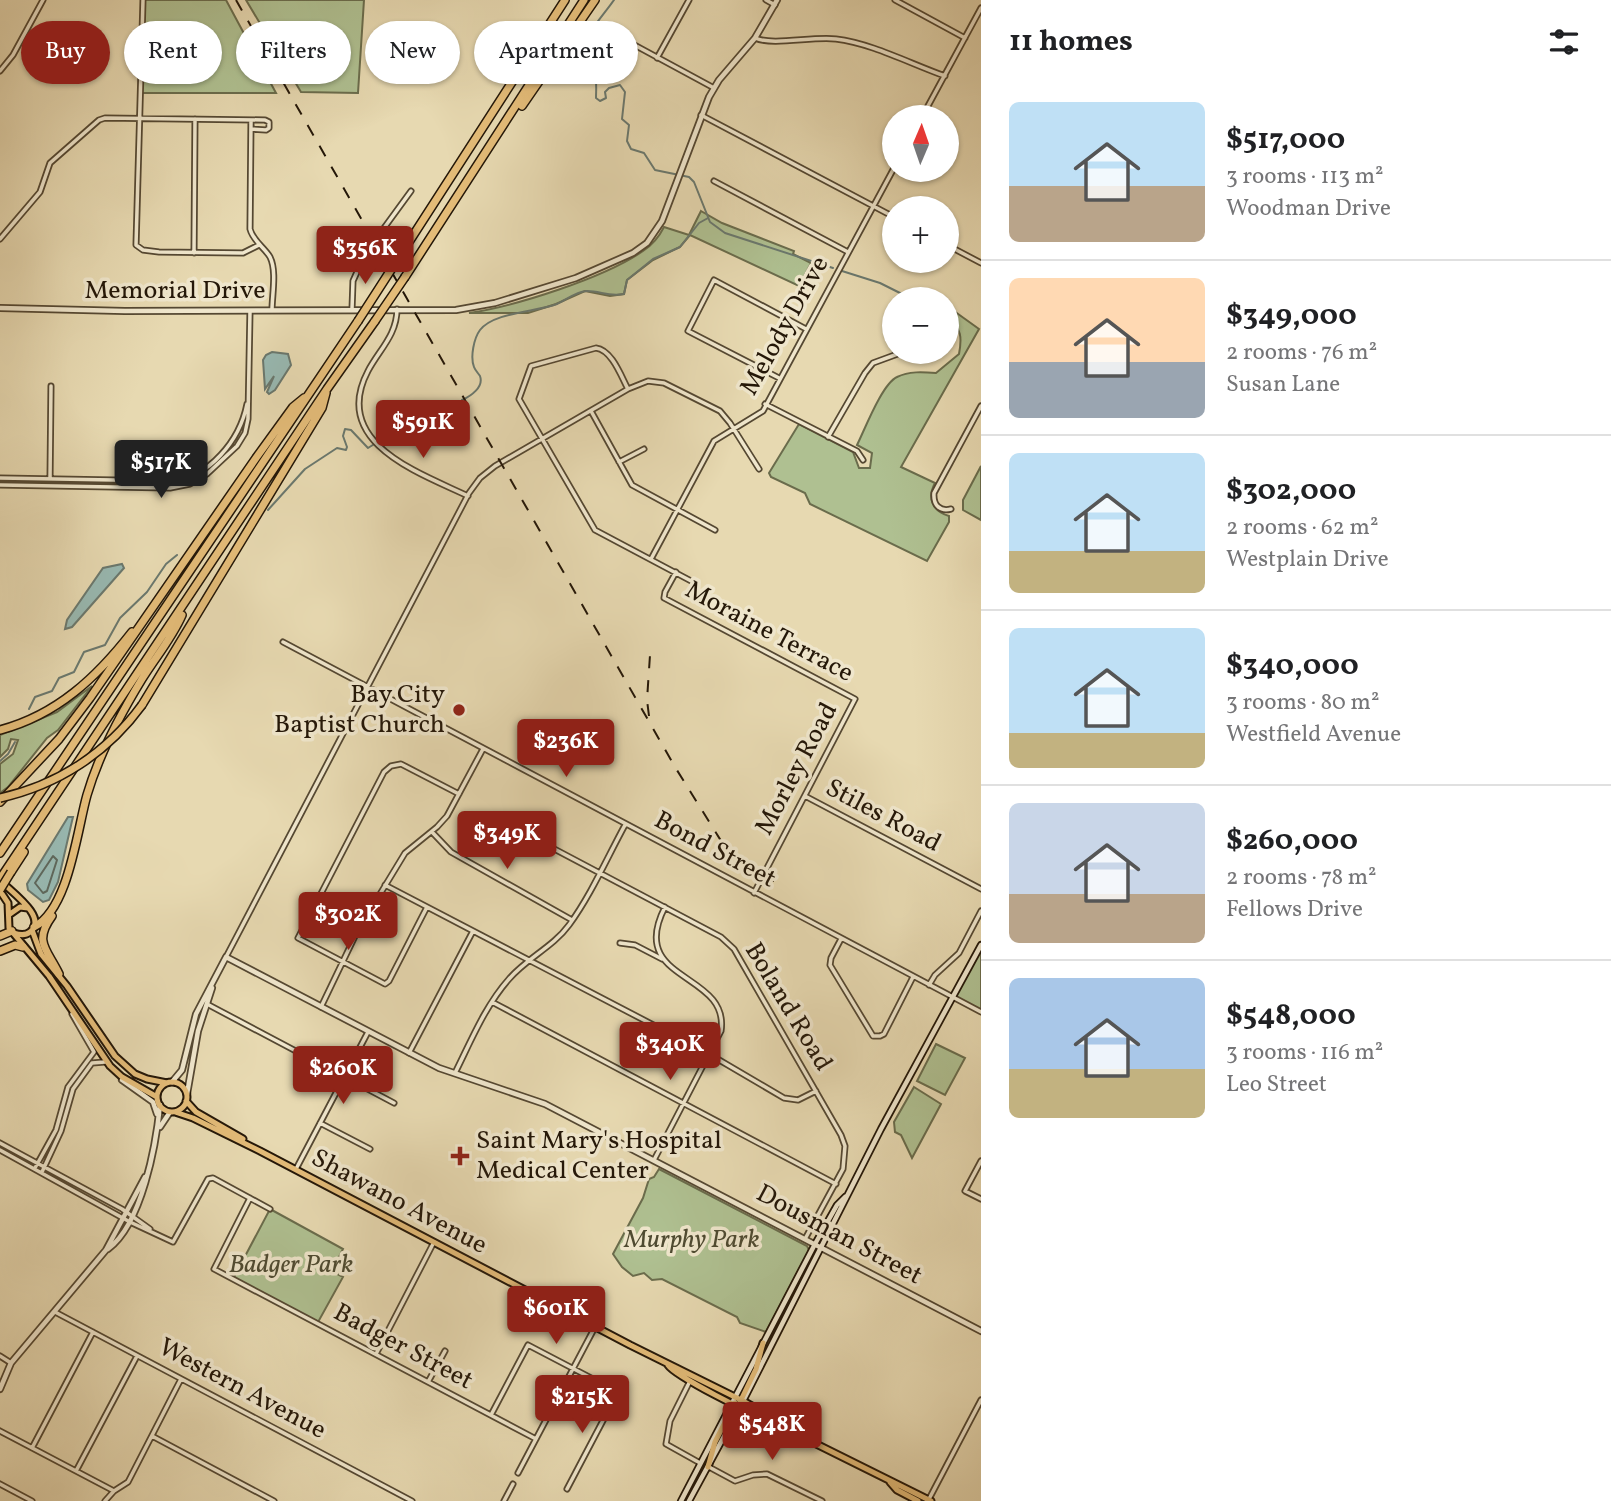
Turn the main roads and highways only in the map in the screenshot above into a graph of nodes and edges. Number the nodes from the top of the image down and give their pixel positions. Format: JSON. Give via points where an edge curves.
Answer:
{"nodes":[{"id":1,"x":565,"y":0,"type":"edge"},
{"id":2,"x":584,"y":0,"type":"edge"},
{"id":3,"x":595,"y":0,"type":"edge"},
{"id":4,"x":498,"y":137,"type":"junction"},
{"id":5,"x":327,"y":389,"type":"junction"},
{"id":6,"x":312,"y":391,"type":"junction"},
{"id":7,"x":161,"y":597,"type":"junction"},
{"id":8,"x":186,"y":603,"type":"junction"},
{"id":9,"x":0,"y":730,"type":"edge"},
{"id":10,"x":0,"y":799,"type":"edge"},
{"id":11,"x":30,"y":807,"type":"junction"},
{"id":12,"x":0,"y":847,"type":"edge"},
{"id":13,"x":0,"y":853,"type":"edge"},
{"id":14,"x":9,"y":870,"type":"junction"},
{"id":15,"x":0,"y":879,"type":"edge"},
{"id":16,"x":0,"y":891,"type":"edge"},
{"id":17,"x":62,"y":893,"type":"junction"},
{"id":18,"x":28,"y":908,"type":"junction"},
{"id":19,"x":8,"y":918,"type":"junction"},
{"id":20,"x":33,"y":928,"type":"junction"},
{"id":21,"x":13,"y":932,"type":"junction"},
{"id":22,"x":0,"y":936,"type":"edge"},
{"id":23,"x":23,"y":947,"type":"junction"},
{"id":24,"x":0,"y":951,"type":"edge"},
{"id":25,"x":59,"y":974,"type":"junction"},
{"id":26,"x":169,"y":1083,"type":"junction"},
{"id":27,"x":158,"y":1097,"type":"junction"},
{"id":28,"x":187,"y":1098,"type":"junction"},
{"id":29,"x":173,"y":1112,"type":"junction"},
{"id":30,"x":260,"y":1151,"type":"junction"},
{"id":31,"x":763,"y":1343,"type":"road end"},
{"id":32,"x":738,"y":1402,"type":"junction"},
{"id":33,"x":708,"y":1467,"type":"road end"},
{"id":34,"x":890,"y":1482,"type":"junction"},
{"id":35,"x":918,"y":1501,"type":"edge"},
{"id":36,"x":929,"y":1501,"type":"edge"}],
"edges":[{"from":1,"to":6,"type":"highway","bridge":true},
{"from":2,"to":4,"type":"highway"},
{"from":3,"to":4,"type":"highway"},
{"from":4,"to":5,"type":"highway","bridge":true},
{"from":5,"to":8,"type":"highway"},
{"from":5,"to":10,"type":"highway","bridge":true,"via":[[322,408],[142,705],[111,741],[78,767]]},
{"from":6,"to":7,"type":"highway","via":[[293,407],[264,446]]},
{"from":6,"to":11,"type":"highway"},
{"from":7,"to":9,"type":"highway","via":[[108,662],[75,693],[41,715]]},
{"from":7,"to":10,"type":"highway","via":[[75,718]]},
{"from":8,"to":14,"type":"highway"},
{"from":8,"to":17,"type":"highway","via":[[103,752]]},
{"from":11,"to":12,"type":"highway"},
{"from":11,"to":13,"type":"highway"},
{"from":14,"to":15,"type":"highway"},
{"from":14,"to":16,"type":"highway","bridge":true},
{"from":15,"to":18,"type":"main road"},
{"from":16,"to":19,"type":"main road","via":[[8,903]]},
{"from":17,"to":20,"type":"highway"},
{"from":17,"to":25,"type":"highway","via":[[41,939]]},
{"from":18,"to":19,"type":"main road","via":[[15,908]]},
{"from":18,"to":20,"type":"main road","via":[[36,918]]},
{"from":19,"to":21,"type":"main road"},
{"from":20,"to":21,"type":"main road","via":[[26,934]]},
{"from":20,"to":25,"type":"main road","via":[[37,948]]},
{"from":21,"to":22,"type":"highway"},
{"from":21,"to":23,"type":"main road"},
{"from":23,"to":24,"type":"highway"},
{"from":23,"to":27,"type":"main road","via":[[109,1065]]},
{"from":25,"to":26,"type":"main road","via":[[125,1066],[147,1079]]},
{"from":26,"to":27,"type":"main road","via":[[160,1088]]},
{"from":26,"to":28,"type":"main road","via":[[181,1086]]},
{"from":27,"to":29,"type":"main road","via":[[160,1105]]},
{"from":28,"to":29,"type":"main road","via":[[182,1108]]},
{"from":28,"to":30,"type":"main road","name":"Shawano Avenue","via":[[196,1112]]},
{"from":29,"to":30,"type":"main road","name":"Shawano Avenue"},
{"from":30,"to":32,"type":"main road","name":"Shawano Avenue"},
{"from":31,"to":32,"type":"main road","via":[[756,1369]]},
{"from":32,"to":33,"type":"main road","via":[[715,1443]]},
{"from":32,"to":34,"type":"main road","name":"Shawano Avenue"},
{"from":34,"to":35,"type":"main road","name":"Shawano Avenue"},
{"from":34,"to":36,"type":"main road","name":"Shawano Avenue"}]}
